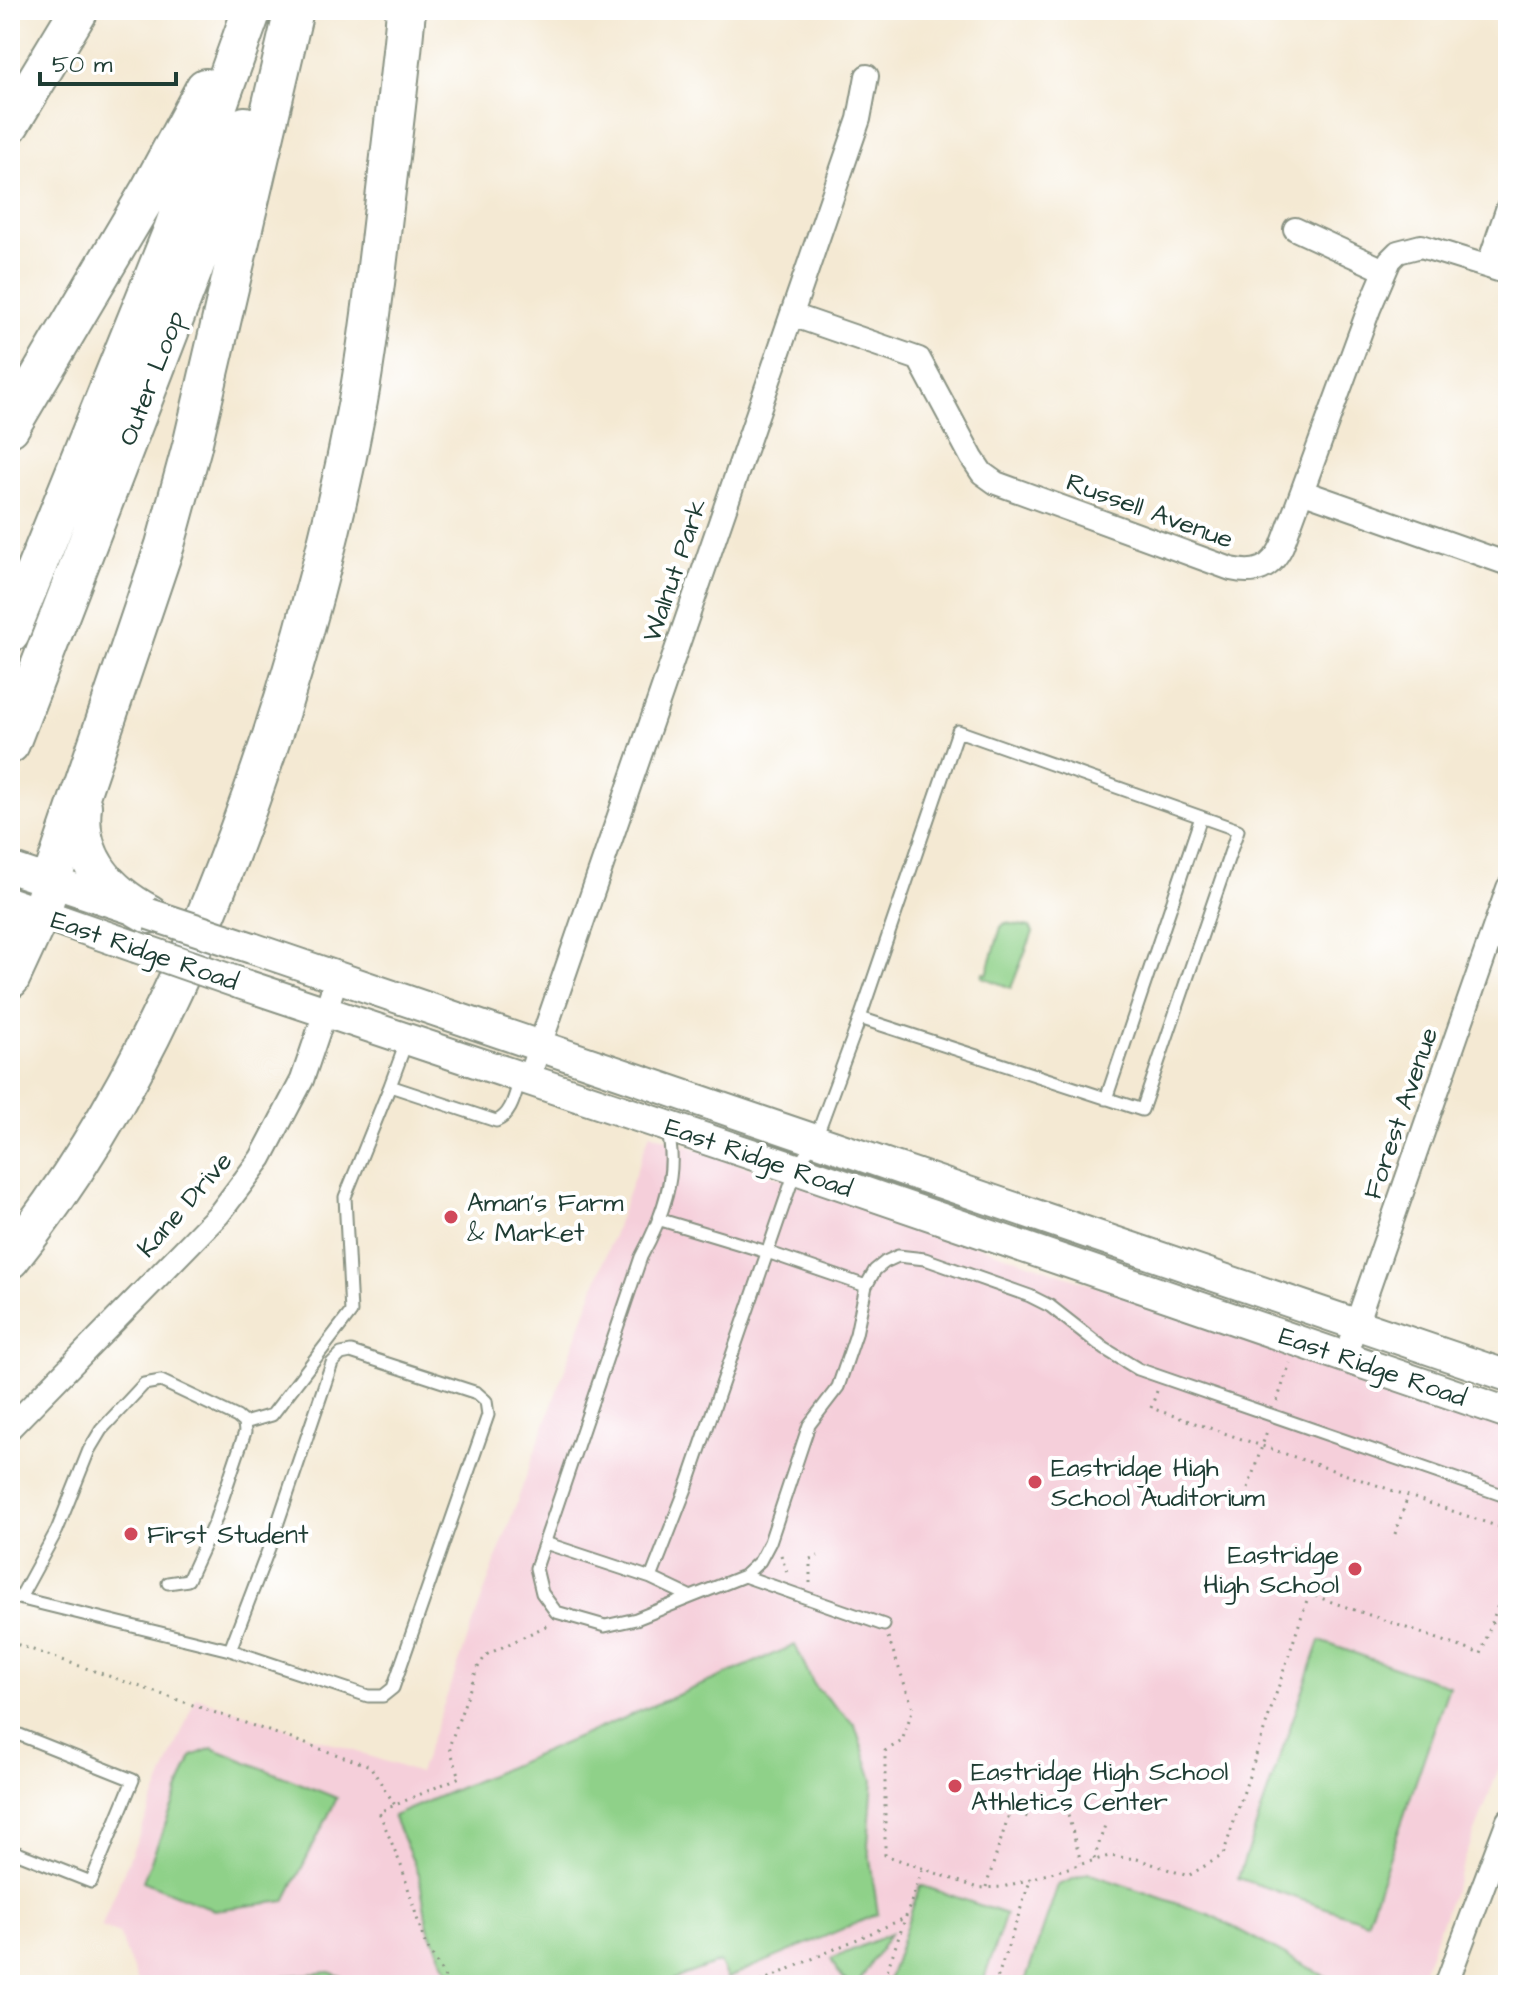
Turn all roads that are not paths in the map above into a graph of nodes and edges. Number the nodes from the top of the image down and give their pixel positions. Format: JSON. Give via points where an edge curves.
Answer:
{"nodes":[{"id":1,"x":79,"y":10,"type":"edge"},
{"id":2,"x":243,"y":10,"type":"edge"},
{"id":3,"x":252,"y":10,"type":"edge"},
{"id":4,"x":284,"y":10,"type":"edge"},
{"id":5,"x":294,"y":10,"type":"edge"},
{"id":6,"x":408,"y":10,"type":"edge"},
{"id":7,"x":867,"y":76,"type":"dead end"},
{"id":8,"x":10,"y":124,"type":"edge"},
{"id":9,"x":1508,"y":207,"type":"edge"},
{"id":10,"x":1295,"y":229,"type":"dead end"},
{"id":11,"x":1384,"y":270,"type":"junction"},
{"id":12,"x":1498,"y":270,"type":"edge"},
{"id":13,"x":792,"y":315,"type":"junction"},
{"id":14,"x":10,"y":427,"type":"edge"},
{"id":15,"x":1304,"y":492,"type":"junction"},
{"id":16,"x":1508,"y":564,"type":"edge"},
{"id":17,"x":10,"y":633,"type":"edge"},
{"id":18,"x":10,"y":744,"type":"edge"},
{"id":19,"x":85,"y":786,"type":"junction"},
{"id":20,"x":1201,"y":817,"type":"junction"},
{"id":21,"x":10,"y":868,"type":"edge"},
{"id":22,"x":1508,"y":888,"type":"edge"},
{"id":23,"x":34,"y":900,"type":"edge"},
{"id":24,"x":142,"y":930,"type":"junction"},
{"id":25,"x":337,"y":977,"type":"junction"},
{"id":26,"x":10,"y":979,"type":"edge"},
{"id":27,"x":325,"y":1012,"type":"junction"},
{"id":28,"x":860,"y":1018,"type":"junction"},
{"id":29,"x":407,"y":1039,"type":"junction"},
{"id":30,"x":540,"y":1046,"type":"junction"},
{"id":31,"x":524,"y":1078,"type":"junction"},
{"id":32,"x":390,"y":1086,"type":"junction"},
{"id":33,"x":1106,"y":1099,"type":"junction"},
{"id":34,"x":665,"y":1125,"type":"junction"},
{"id":35,"x":815,"y":1140,"type":"junction"},
{"id":36,"x":796,"y":1169,"type":"junction"},
{"id":37,"x":661,"y":1220,"type":"junction"},
{"id":38,"x":767,"y":1252,"type":"junction"},
{"id":39,"x":10,"y":1259,"type":"edge"},
{"id":40,"x":866,"y":1286,"type":"junction"},
{"id":41,"x":1356,"y":1324,"type":"junction"},
{"id":42,"x":1345,"y":1356,"type":"junction"},
{"id":43,"x":1508,"y":1376,"type":"edge"},
{"id":44,"x":1508,"y":1413,"type":"edge"},
{"id":45,"x":244,"y":1423,"type":"junction"},
{"id":46,"x":10,"y":1428,"type":"edge"},
{"id":47,"x":1508,"y":1497,"type":"edge"},
{"id":48,"x":545,"y":1543,"type":"junction"},
{"id":49,"x":744,"y":1576,"type":"junction"},
{"id":50,"x":651,"y":1578,"type":"junction"},
{"id":51,"x":168,"y":1583,"type":"dead end"},
{"id":52,"x":15,"y":1597,"type":"edge"},
{"id":53,"x":691,"y":1597,"type":"junction"},
{"id":54,"x":884,"y":1625,"type":"road end"},
{"id":55,"x":230,"y":1650,"type":"junction"},
{"id":56,"x":10,"y":1731,"type":"edge"},
{"id":57,"x":1508,"y":1820,"type":"edge"},
{"id":58,"x":10,"y":1850,"type":"edge"},
{"id":59,"x":1446,"y":1985,"type":"edge"}],
"edges":[{"from":1,"to":8,"type":"highway"},
{"from":2,"to":14,"type":"highway","via":[[150,190]]},
{"from":3,"to":17,"type":"highway","name":"Outer Loop","via":[[173,230]]},
{"from":4,"to":18,"type":"highway","name":"Outer Loop","via":[[211,220]]},
{"from":5,"to":19,"type":"highway","via":[[187,467]]},
{"from":6,"to":39,"type":"highway","via":[[358,400],[312,599],[271,740],[204,920],[146,1046],[79,1163]]},
{"from":7,"to":13,"type":"street","name":"Walnut Park","via":[[859,119]]},
{"from":9,"to":12,"type":"street"},
{"from":10,"to":11,"type":"street"},
{"from":11,"to":12,"type":"street","via":[[1398,252],[1421,246]]},
{"from":11,"to":15,"type":"street"},
{"from":13,"to":15,"type":"street","name":"Russell Avenue","via":[[919,359],[988,479],[1231,569],[1250,572],[1270,566]]},
{"from":13,"to":30,"type":"street","name":"Walnut Park"},
{"from":15,"to":16,"type":"street"},
{"from":19,"to":23,"type":"highway"},
{"from":19,"to":24,"type":"highway","via":[[80,824],[88,859]]},
{"from":20,"to":28,"type":"lane","via":[[958,731]]},
{"from":20,"to":33,"type":"lane"},
{"from":20,"to":33,"type":"lane","via":[[1238,830],[1142,1110]]},
{"from":21,"to":23,"type":"main road","name":"East Ridge Road"},
{"from":22,"to":41,"type":"street","name":"Forest Avenue"},
{"from":23,"to":24,"type":"main road","name":"East Ridge Road"},
{"from":23,"to":26,"type":"highway"},
{"from":24,"to":25,"type":"main road","name":"East Ridge Road","bridge":true,"via":[[252,948]]},
{"from":24,"to":27,"type":"main road","name":"East Ridge Road","bridge":true,"via":[[239,983]]},
{"from":25,"to":27,"type":"street","name":"Kane Drive"},
{"from":25,"to":30,"type":"main road","name":"East Ridge Road"},
{"from":27,"to":29,"type":"main road","name":"East Ridge Road"},
{"from":27,"to":46,"type":"street","name":"Kane Drive","via":[[288,1111],[245,1181]]},
{"from":28,"to":33,"type":"lane"},
{"from":28,"to":35,"type":"lane"},
{"from":29,"to":31,"type":"main road","name":"East Ridge Road"},
{"from":29,"to":32,"type":"lane"},
{"from":30,"to":31,"type":"street","name":"Walnut Park"},
{"from":30,"to":35,"type":"main road","name":"East Ridge Road"},
{"from":31,"to":32,"type":"lane","via":[[509,1112],[496,1121]]},
{"from":31,"to":34,"type":"main road","name":"East Ridge Road"},
{"from":32,"to":45,"type":"lane","via":[[345,1197],[351,1312],[272,1415]]},
{"from":34,"to":36,"type":"main road","name":"East Ridge Road"},
{"from":34,"to":37,"type":"lane","via":[[670,1171]]},
{"from":35,"to":36,"type":"lane"},
{"from":35,"to":41,"type":"main road","name":"East Ridge Road"},
{"from":36,"to":38,"type":"lane"},
{"from":36,"to":42,"type":"main road","name":"East Ridge Road"},
{"from":37,"to":38,"type":"lane"},
{"from":37,"to":48,"type":"lane","via":[[641,1257]]},
{"from":38,"to":40,"type":"lane"},
{"from":38,"to":50,"type":"lane"},
{"from":40,"to":47,"type":"lane","via":[[875,1270],[898,1256],[925,1259],[1050,1306],[1138,1369]]},
{"from":40,"to":49,"type":"lane","via":[[838,1387],[809,1425],[770,1542]]},
{"from":41,"to":42,"type":"street","name":"Forest Avenue"},
{"from":41,"to":43,"type":"main road","name":"East Ridge Road"},
{"from":42,"to":44,"type":"main road","name":"East Ridge Road"},
{"from":45,"to":51,"type":"lane","via":[[215,1521],[188,1580]]},
{"from":45,"to":52,"type":"lane","via":[[161,1381],[144,1384],[101,1430],[57,1530]]},
{"from":48,"to":50,"type":"lane"},
{"from":48,"to":53,"type":"lane","via":[[536,1568],[542,1593],[556,1612],[605,1626]]},
{"from":49,"to":53,"type":"lane"},
{"from":49,"to":54,"type":"lane"},
{"from":50,"to":53,"type":"lane"},
{"from":52,"to":55,"type":"lane"},
{"from":55,"to":55,"type":"lane","via":[[368,1696],[383,1696],[393,1688],[488,1415],[486,1401],[477,1393],[351,1352],[341,1354],[332,1363]]},
{"from":56,"to":58,"type":"lane","via":[[133,1780],[91,1882]]},
{"from":57,"to":59,"type":"street"}]}
